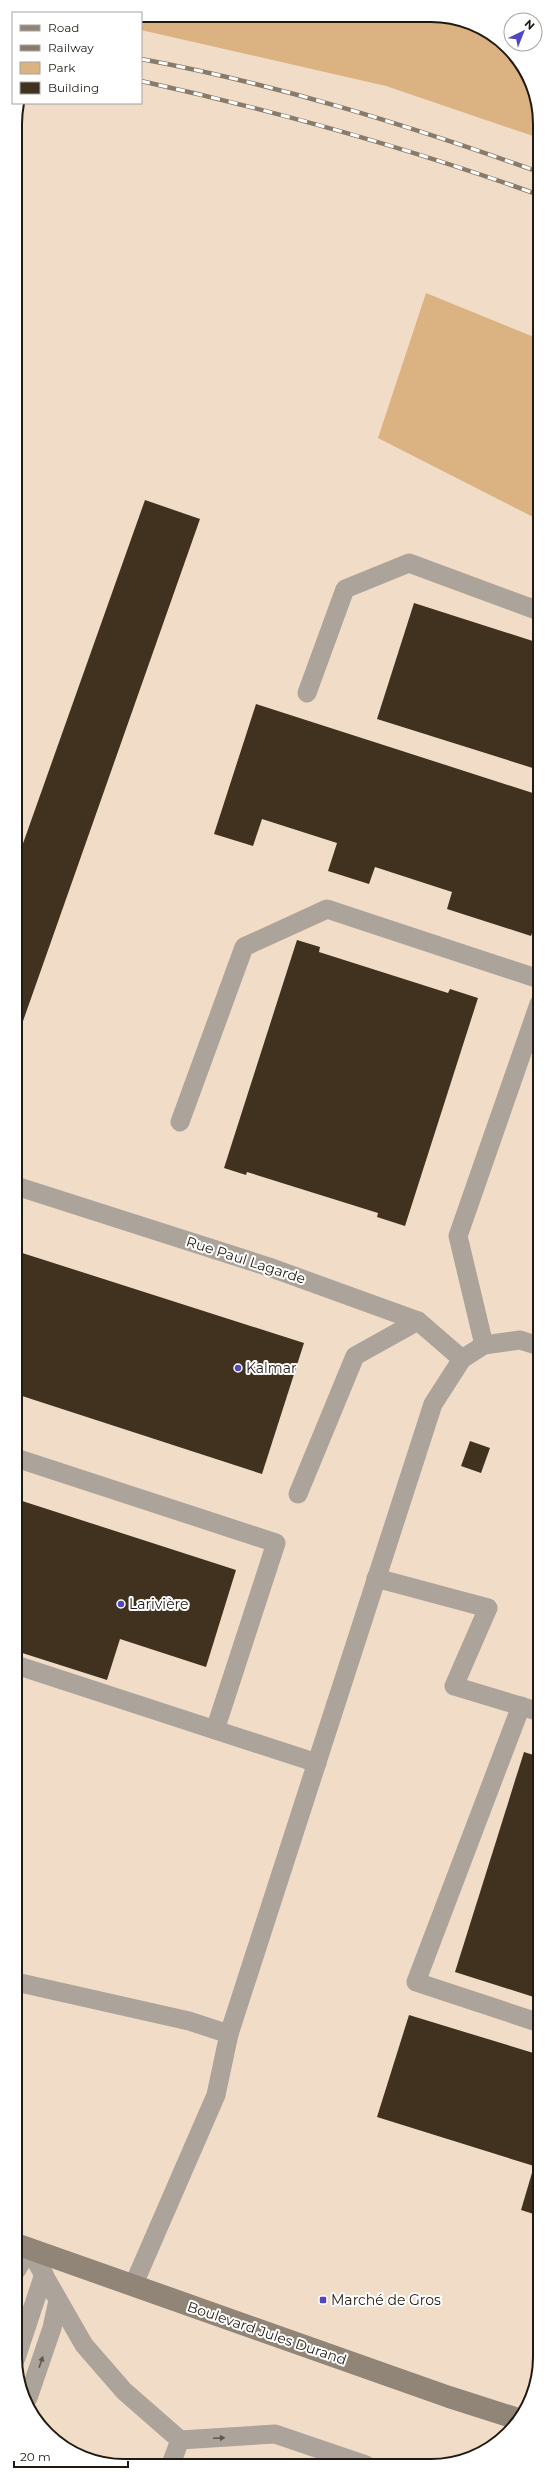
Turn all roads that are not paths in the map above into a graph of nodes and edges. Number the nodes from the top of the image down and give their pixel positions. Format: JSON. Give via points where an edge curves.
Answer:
{"nodes":[{"id":1,"x":533,"y":609,"type":"edge"},
{"id":2,"x":308,"y":693,"type":"dead end"},
{"id":3,"x":533,"y":977,"type":"edge"},
{"id":4,"x":533,"y":1021,"type":"edge"},
{"id":5,"x":180,"y":1122,"type":"dead end"},
{"id":6,"x":22,"y":1188,"type":"edge"},
{"id":7,"x":418,"y":1320,"type":"junction"},
{"id":8,"x":533,"y":1344,"type":"edge"},
{"id":9,"x":484,"y":1345,"type":"junction"},
{"id":10,"x":462,"y":1360,"type":"junction"},
{"id":11,"x":22,"y":1460,"type":"edge"},
{"id":12,"x":298,"y":1494,"type":"dead end"},
{"id":13,"x":376,"y":1578,"type":"junction"},
{"id":14,"x":22,"y":1667,"type":"edge"},
{"id":15,"x":521,"y":1706,"type":"junction"},
{"id":16,"x":533,"y":1710,"type":"edge"},
{"id":17,"x":215,"y":1730,"type":"junction"},
{"id":18,"x":317,"y":1763,"type":"junction"},
{"id":19,"x":22,"y":1983,"type":"edge"},
{"id":20,"x":533,"y":2021,"type":"edge"},
{"id":21,"x":229,"y":2034,"type":"junction"},
{"id":22,"x":22,"y":2251,"type":"edge"},
{"id":23,"x":22,"y":2252,"type":"edge"},
{"id":24,"x":44,"y":2274,"type":"junction"},
{"id":25,"x":133,"y":2286,"type":"junction"},
{"id":26,"x":58,"y":2300,"type":"junction"},
{"id":27,"x":22,"y":2340,"type":"edge"},
{"id":28,"x":29,"y":2394,"type":"edge"},
{"id":29,"x":513,"y":2417,"type":"edge"},
{"id":30,"x":180,"y":2440,"type":"junction"},
{"id":31,"x":173,"y":2459,"type":"edge"},
{"id":32,"x":348,"y":2459,"type":"edge"}],
"edges":[{"from":1,"to":2,"type":"lane","via":[[409,563],[345,589]]},
{"from":3,"to":5,"type":"lane","via":[[327,909],[244,947]]},
{"from":4,"to":9,"type":"lane","via":[[458,1236]]},
{"from":6,"to":7,"type":"lane","name":"Rue Paul Lagarde","via":[[269,1267]]},
{"from":7,"to":10,"type":"lane","name":"Rue Paul Lagarde"},
{"from":7,"to":12,"type":"lane","via":[[355,1356]]},
{"from":8,"to":9,"type":"lane","via":[[520,1340]]},
{"from":9,"to":10,"type":"lane"},
{"from":10,"to":13,"type":"lane","via":[[433,1404]]},
{"from":11,"to":17,"type":"lane","via":[[276,1543]]},
{"from":13,"to":15,"type":"lane","via":[[488,1608],[454,1686]]},
{"from":13,"to":18,"type":"lane"},
{"from":14,"to":17,"type":"lane"},
{"from":15,"to":16,"type":"lane"},
{"from":15,"to":20,"type":"lane","via":[[416,1982]]},
{"from":17,"to":18,"type":"lane"},
{"from":18,"to":21,"type":"lane"},
{"from":19,"to":21,"type":"lane","via":[[189,2021]]},
{"from":21,"to":25,"type":"lane","via":[[216,2095]]},
{"from":22,"to":25,"type":"main road","name":"Boulevard Jules Durand"},
{"from":23,"to":24,"type":"lane"},
{"from":24,"to":26,"type":"lane"},
{"from":24,"to":27,"type":"lane"},
{"from":25,"to":29,"type":"main road","name":"Boulevard Jules Durand"},
{"from":28,"to":26,"type":"lane","one_way":true,"via":[[52,2328]]},
{"from":26,"to":30,"type":"lane","via":[[84,2345],[124,2391]]},
{"from":30,"to":31,"type":"lane"},
{"from":30,"to":32,"type":"lane","one_way":true,"via":[[275,2434]]}]}
